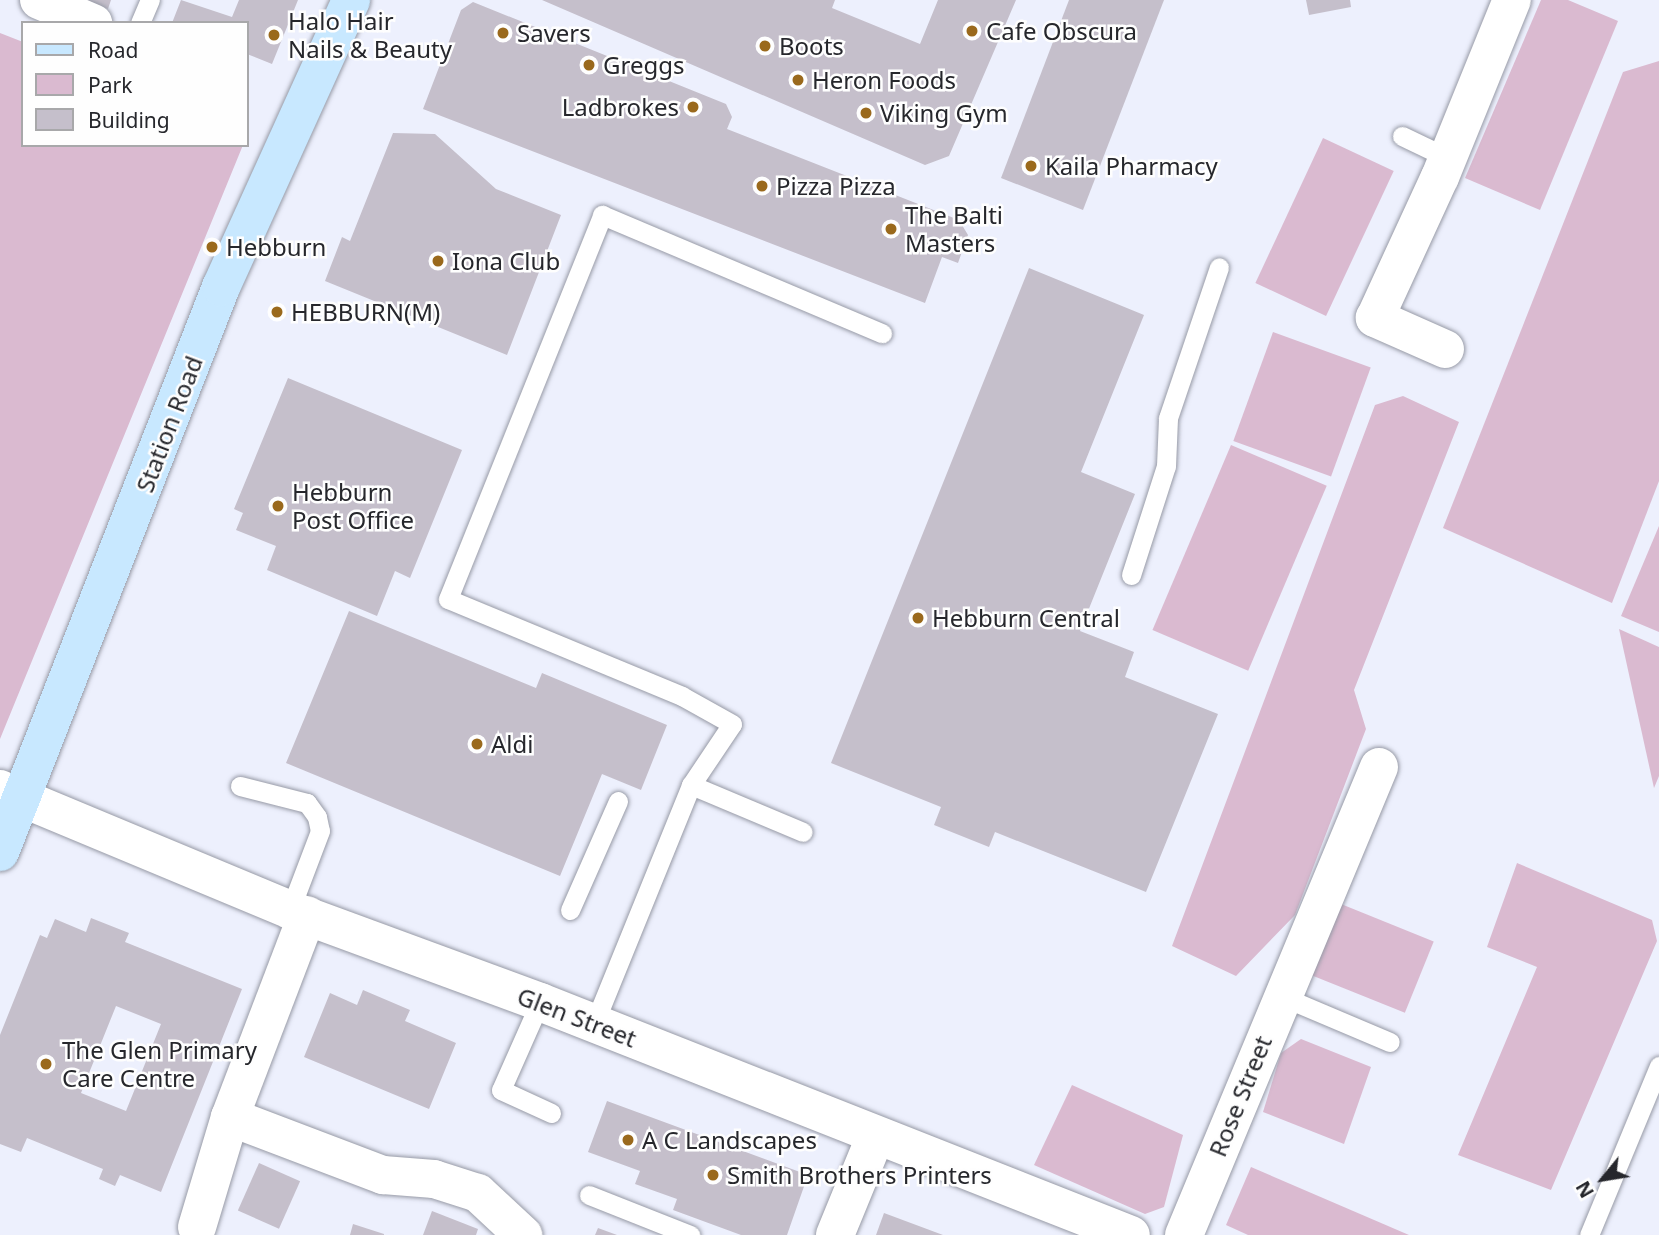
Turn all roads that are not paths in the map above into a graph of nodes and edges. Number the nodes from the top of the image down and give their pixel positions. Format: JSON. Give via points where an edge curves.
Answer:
{"nodes":[{"id":1,"x":39,"y":0,"type":"edge"},
{"id":2,"x":150,"y":0,"type":"edge"},
{"id":3,"x":351,"y":0,"type":"edge"},
{"id":4,"x":1512,"y":0,"type":"edge"},
{"id":5,"x":88,"y":21,"type":"edge"},
{"id":6,"x":142,"y":21,"type":"edge"},
{"id":7,"x":1402,"y":136,"type":"dead end"},
{"id":8,"x":1448,"y":158,"type":"junction"},
{"id":9,"x":1219,"y":267,"type":"dead end"},
{"id":10,"x":882,"y":333,"type":"dead end"},
{"id":11,"x":1445,"y":349,"type":"dead end"},
{"id":12,"x":1130,"y":575,"type":"dead end"},
{"id":13,"x":1379,"y":767,"type":"dead end"},
{"id":14,"x":691,"y":785,"type":"junction"},
{"id":15,"x":240,"y":786,"type":"dead end"},
{"id":16,"x":11,"y":794,"type":"edge"},
{"id":17,"x":618,"y":801,"type":"dead end"},
{"id":18,"x":803,"y":832,"type":"dead end"},
{"id":19,"x":0,"y":852,"type":"edge"},
{"id":20,"x":570,"y":910,"type":"dead end"},
{"id":21,"x":299,"y":913,"type":"junction"},
{"id":22,"x":1280,"y":996,"type":"junction"},
{"id":23,"x":540,"y":1002,"type":"junction"},
{"id":24,"x":594,"y":1024,"type":"junction"},
{"id":25,"x":1390,"y":1042,"type":"dead end"},
{"id":26,"x":1659,"y":1066,"type":"edge"},
{"id":27,"x":551,"y":1113,"type":"dead end"},
{"id":28,"x":230,"y":1116,"type":"junction"},
{"id":29,"x":876,"y":1135,"type":"junction"},
{"id":30,"x":589,"y":1195,"type":"dead end"},
{"id":31,"x":195,"y":1231,"type":"edge"},
{"id":32,"x":523,"y":1235,"type":"edge"},
{"id":33,"x":690,"y":1235,"type":"edge"},
{"id":34,"x":835,"y":1235,"type":"edge"},
{"id":35,"x":1131,"y":1235,"type":"edge"},
{"id":36,"x":1184,"y":1235,"type":"edge"},
{"id":37,"x":1589,"y":1235,"type":"edge"}],
"edges":[{"from":1,"to":5,"type":"street"},
{"from":2,"to":6,"type":"lane"},
{"from":3,"to":16,"type":"main road","name":"Station Road","via":[[221,287]]},
{"from":4,"to":8,"type":"street"},
{"from":7,"to":8,"type":"lane"},
{"from":8,"to":11,"type":"street","via":[[1375,318]]},
{"from":9,"to":12,"type":"lane","via":[[1168,418],[1166,466]]},
{"from":10,"to":14,"type":"lane","via":[[602,215],[448,599],[682,696],[732,724]]},
{"from":13,"to":22,"type":"street","name":"Rose Street"},
{"from":14,"to":18,"type":"lane"},
{"from":14,"to":24,"type":"lane"},
{"from":15,"to":21,"type":"lane","via":[[307,803],[317,817],[320,831]]},
{"from":16,"to":19,"type":"main road","name":"Station Road"},
{"from":16,"to":21,"type":"street","name":"Glen Street"},
{"from":17,"to":20,"type":"lane"},
{"from":21,"to":23,"type":"street","name":"Glen Street"},
{"from":21,"to":28,"type":"street"},
{"from":22,"to":25,"type":"lane"},
{"from":22,"to":36,"type":"street","name":"Rose Street"},
{"from":23,"to":24,"type":"street","name":"Glen Street"},
{"from":23,"to":27,"type":"lane","via":[[502,1090]]},
{"from":24,"to":29,"type":"street","name":"Glen Street"},
{"from":26,"to":37,"type":"lane"},
{"from":28,"to":31,"type":"street"},
{"from":28,"to":32,"type":"street","via":[[371,1171],[434,1178],[478,1193]]},
{"from":29,"to":34,"type":"street"},
{"from":29,"to":35,"type":"street","name":"Glen Street"},
{"from":30,"to":33,"type":"lane"}]}
